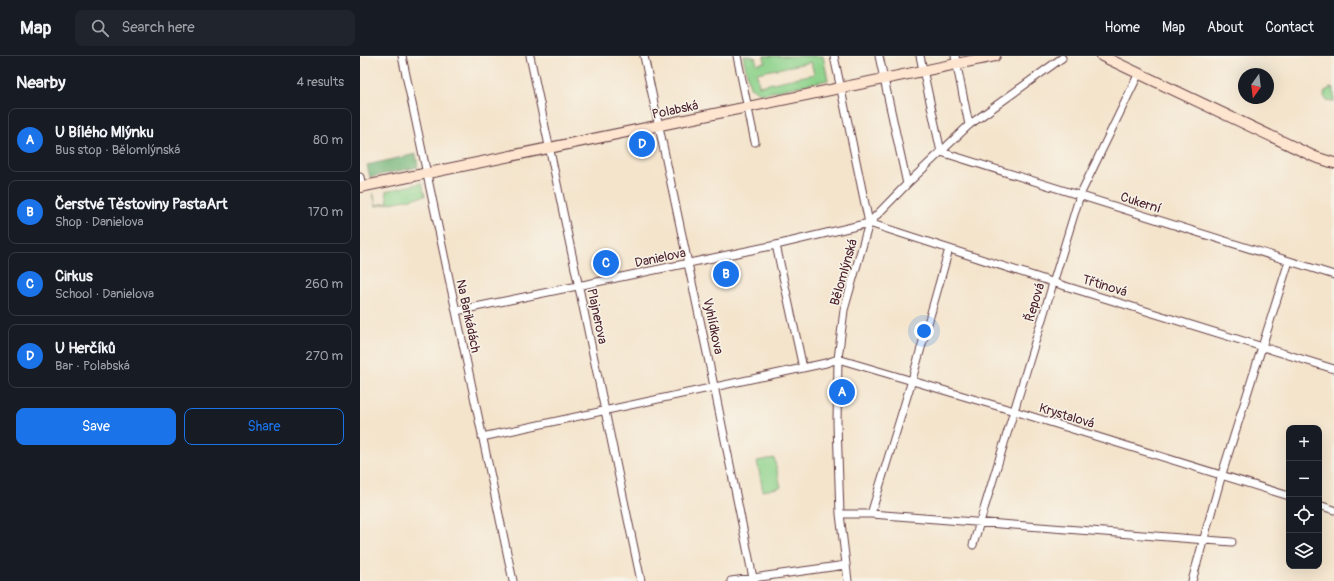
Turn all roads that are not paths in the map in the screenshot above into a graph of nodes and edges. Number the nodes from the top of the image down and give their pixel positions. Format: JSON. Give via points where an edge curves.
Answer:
{"nodes":[{"id":1,"x":402,"y":56,"type":"edge"},
{"id":2,"x":530,"y":56,"type":"edge"},
{"id":3,"x":644,"y":56,"type":"edge"},
{"id":4,"x":737,"y":56,"type":"edge"},
{"id":5,"x":834,"y":56,"type":"edge"},
{"id":6,"x":880,"y":56,"type":"edge"},
{"id":7,"x":920,"y":56,"type":"edge"},
{"id":8,"x":995,"y":56,"type":"edge"},
{"id":9,"x":1102,"y":56,"type":"edge"},
{"id":10,"x":1062,"y":58,"type":"dead end"},
{"id":11,"x":956,"y":60,"type":"edge"},
{"id":12,"x":923,"y":71,"type":"junction"},
{"id":13,"x":1139,"y":73,"type":"junction"},
{"id":14,"x":884,"y":79,"type":"junction"},
{"id":15,"x":842,"y":88,"type":"junction"},
{"id":16,"x":748,"y":107,"type":"junction"},
{"id":17,"x":659,"y":125,"type":"junction"},
{"id":18,"x":969,"y":125,"type":"junction"},
{"id":19,"x":755,"y":142,"type":"dead end"},
{"id":20,"x":550,"y":148,"type":"junction"},
{"id":21,"x":941,"y":152,"type":"junction"},
{"id":22,"x":1334,"y":163,"type":"edge"},
{"id":23,"x":427,"y":173,"type":"junction"},
{"id":24,"x":361,"y":183,"type":"edge"},
{"id":25,"x":907,"y":184,"type":"junction"},
{"id":26,"x":1080,"y":195,"type":"junction"},
{"id":27,"x":869,"y":223,"type":"junction"},
{"id":28,"x":776,"y":245,"type":"junction"},
{"id":29,"x":949,"y":249,"type":"junction"},
{"id":30,"x":1289,"y":261,"type":"junction"},
{"id":31,"x":688,"y":263,"type":"junction"},
{"id":32,"x":1334,"y":275,"type":"edge"},
{"id":33,"x":1052,"y":282,"type":"junction"},
{"id":34,"x":579,"y":286,"type":"junction"},
{"id":35,"x":456,"y":312,"type":"junction"},
{"id":36,"x":1262,"y":346,"type":"junction"},
{"id":37,"x":838,"y":359,"type":"junction"},
{"id":38,"x":803,"y":368,"type":"junction"},
{"id":39,"x":1334,"y":369,"type":"edge"},
{"id":40,"x":912,"y":380,"type":"junction"},
{"id":41,"x":714,"y":386,"type":"junction"},
{"id":42,"x":606,"y":410,"type":"junction"},
{"id":43,"x":1014,"y":411,"type":"junction"},
{"id":44,"x":482,"y":437,"type":"junction"},
{"id":45,"x":1222,"y":474,"type":"junction"},
{"id":46,"x":1286,"y":495,"type":"edge"},
{"id":47,"x":1322,"y":506,"type":"edge"},
{"id":48,"x":1334,"y":510,"type":"edge"},
{"id":49,"x":840,"y":514,"type":"junction"},
{"id":50,"x":871,"y":514,"type":"junction"},
{"id":51,"x":979,"y":522,"type":"junction"},
{"id":52,"x":1204,"y":541,"type":"junction"},
{"id":53,"x":1232,"y":542,"type":"dead end"},
{"id":54,"x":972,"y":545,"type":"dead end"},
{"id":55,"x":846,"y":566,"type":"junction"},
{"id":56,"x":753,"y":578,"type":"junction"},
{"id":57,"x":513,"y":581,"type":"edge"},
{"id":58,"x":641,"y":581,"type":"edge"},
{"id":59,"x":731,"y":581,"type":"edge"},
{"id":60,"x":848,"y":581,"type":"edge"},
{"id":61,"x":1192,"y":581,"type":"edge"}],
"edges":[{"from":1,"to":23,"type":"street","name":"Na Barikádách"},
{"from":2,"to":20,"type":"street","name":"Plajnerova"},
{"from":3,"to":17,"type":"street","name":"Vyhlídkova"},
{"from":4,"to":16,"type":"street"},
{"from":5,"to":15,"type":"street"},
{"from":6,"to":14,"type":"street"},
{"from":7,"to":12,"type":"street"},
{"from":8,"to":11,"type":"street","name":"Polabská"},
{"from":9,"to":13,"type":"street"},
{"from":10,"to":18,"type":"street","name":"Bělomlýnská"},
{"from":11,"to":12,"type":"street","name":"Polabská"},
{"from":11,"to":18,"type":"street"},
{"from":12,"to":14,"type":"street","name":"Polabská"},
{"from":12,"to":21,"type":"street"},
{"from":13,"to":22,"type":"street","via":[[1316,157]]},
{"from":13,"to":26,"type":"street","name":"Řepová"},
{"from":14,"to":15,"type":"street","name":"Polabská"},
{"from":14,"to":25,"type":"street"},
{"from":15,"to":16,"type":"street","name":"Polabská"},
{"from":15,"to":27,"type":"street"},
{"from":16,"to":17,"type":"street","name":"Polabská"},
{"from":16,"to":19,"type":"street"},
{"from":17,"to":20,"type":"street","name":"Polabská"},
{"from":17,"to":31,"type":"street","name":"Vyhlídkova"},
{"from":18,"to":21,"type":"street","name":"Bělomlýnská"},
{"from":20,"to":23,"type":"street","name":"Polabská"},
{"from":20,"to":34,"type":"street","name":"Plajnerova"},
{"from":21,"to":25,"type":"street","name":"Bělomlýnská"},
{"from":21,"to":26,"type":"street","name":"Cukerní"},
{"from":23,"to":24,"type":"street","name":"Polabská"},
{"from":23,"to":35,"type":"street","name":"Na Barikádách"},
{"from":25,"to":27,"type":"street","name":"Bělomlýnská"},
{"from":26,"to":30,"type":"street","name":"Cukerní"},
{"from":26,"to":33,"type":"street","name":"Řepová"},
{"from":27,"to":28,"type":"street","name":"Danielova"},
{"from":27,"to":29,"type":"street","name":"Třtinová"},
{"from":27,"to":37,"type":"street","name":"Bělomlýnská","via":[[844,310]]},
{"from":28,"to":31,"type":"street","name":"Danielova"},
{"from":28,"to":38,"type":"street"},
{"from":29,"to":33,"type":"street","name":"Třtinová"},
{"from":29,"to":40,"type":"street"},
{"from":30,"to":32,"type":"street","name":"Cukerní"},
{"from":30,"to":36,"type":"street"},
{"from":31,"to":34,"type":"street","name":"Danielova"},
{"from":31,"to":41,"type":"street","name":"Vyhlídkova"},
{"from":33,"to":36,"type":"street","name":"Třtinová"},
{"from":33,"to":43,"type":"street","name":"Řepová"},
{"from":34,"to":35,"type":"street","name":"Danielova"},
{"from":34,"to":42,"type":"street","name":"Plajnerova"},
{"from":35,"to":44,"type":"street","name":"Na Barikádách"},
{"from":36,"to":39,"type":"street","name":"Třtinová"},
{"from":36,"to":45,"type":"street"},
{"from":37,"to":38,"type":"street"},
{"from":37,"to":40,"type":"street","name":"Krystalová"},
{"from":37,"to":49,"type":"street","name":"Bělomlýnská"},
{"from":38,"to":41,"type":"street"},
{"from":40,"to":43,"type":"street","name":"Krystalová"},
{"from":40,"to":50,"type":"street"},
{"from":41,"to":42,"type":"street"},
{"from":41,"to":56,"type":"street","name":"Vyhlídkova"},
{"from":42,"to":44,"type":"street"},
{"from":42,"to":58,"type":"street","name":"Plajnerova"},
{"from":43,"to":45,"type":"street","name":"Krystalová"},
{"from":43,"to":51,"type":"street","name":"Řepová"},
{"from":44,"to":57,"type":"street","name":"Na Barikádách"},
{"from":45,"to":46,"type":"street","name":"Krystalová"},
{"from":45,"to":52,"type":"street"},
{"from":47,"to":48,"type":"street"},
{"from":49,"to":50,"type":"street"},
{"from":49,"to":55,"type":"street","name":"Bělomlýnská"},
{"from":50,"to":51,"type":"street"},
{"from":51,"to":52,"type":"street"},
{"from":51,"to":54,"type":"street","name":"Řepová"},
{"from":52,"to":53,"type":"street"},
{"from":52,"to":61,"type":"street"},
{"from":55,"to":56,"type":"street"},
{"from":55,"to":60,"type":"street","name":"Bělomlýnská"},
{"from":56,"to":59,"type":"street"}]}
